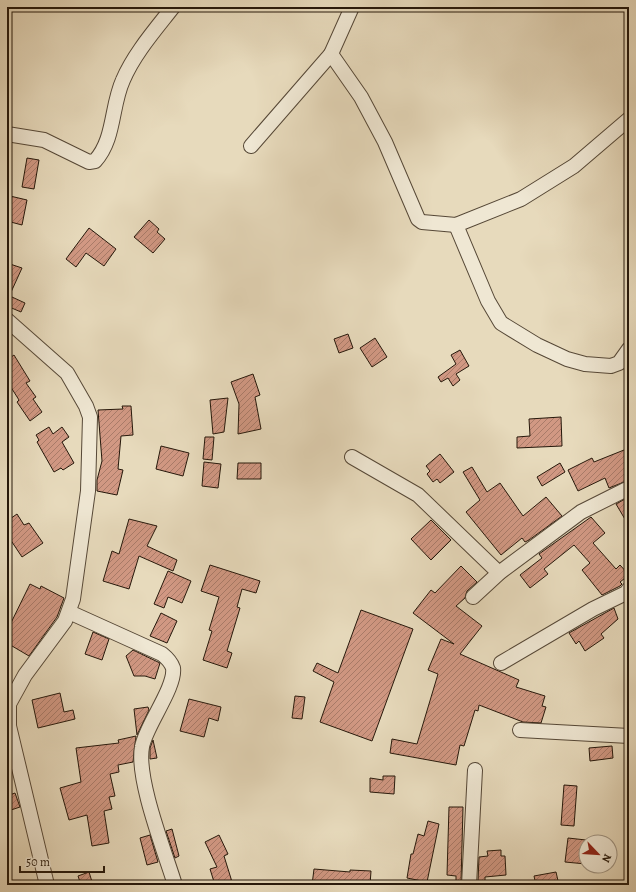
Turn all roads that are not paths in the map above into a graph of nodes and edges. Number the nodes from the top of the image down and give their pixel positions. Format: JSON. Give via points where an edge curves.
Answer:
{"nodes":[{"id":1,"x":173,"y":7,"type":"edge"},
{"id":2,"x":352,"y":7,"type":"edge"},
{"id":3,"x":331,"y":54,"type":"junction"},
{"id":4,"x":629,"y":120,"type":"edge"},
{"id":5,"x":7,"y":134,"type":"edge"},
{"id":6,"x":251,"y":146,"type":"dead end"},
{"id":7,"x":456,"y":225,"type":"junction"},
{"id":8,"x":7,"y":320,"type":"edge"},
{"id":9,"x":628,"y":353,"type":"edge"},
{"id":10,"x":352,"y":457,"type":"dead end"},
{"id":11,"x":629,"y":488,"type":"edge"},
{"id":12,"x":499,"y":573,"type":"junction"},
{"id":13,"x":628,"y":593,"type":"edge"},
{"id":14,"x":473,"y":597,"type":"dead end"},
{"id":15,"x":69,"y":612,"type":"junction"},
{"id":16,"x":501,"y":663,"type":"dead end"},
{"id":17,"x":520,"y":730,"type":"dead end"},
{"id":18,"x":629,"y":736,"type":"edge"},
{"id":19,"x":475,"y":770,"type":"dead end"},
{"id":20,"x":47,"y":885,"type":"edge"},
{"id":21,"x":175,"y":885,"type":"edge"},
{"id":22,"x":469,"y":885,"type":"edge"}],
"edges":[{"from":1,"to":5,"type":"street","via":[[122,80],[105,146],[95,161],[89,162],[44,140]]},
{"from":2,"to":3,"type":"street"},
{"from":3,"to":6,"type":"street"},
{"from":3,"to":7,"type":"street","via":[[361,97],[385,142],[418,219],[429,224]]},
{"from":4,"to":7,"type":"street","via":[[574,166],[521,199]]},
{"from":7,"to":9,"type":"street","via":[[488,301],[501,323],[537,345],[585,364],[611,366],[619,363]]},
{"from":8,"to":15,"type":"street","via":[[67,374],[90,417],[88,491]]},
{"from":10,"to":12,"type":"street","via":[[418,495]]},
{"from":11,"to":12,"type":"street","via":[[581,512]]},
{"from":12,"to":14,"type":"street"},
{"from":13,"to":16,"type":"street","via":[[593,609]]},
{"from":15,"to":20,"type":"street","via":[[57,634],[25,675],[9,704],[9,726]]},
{"from":15,"to":21,"type":"street","via":[[162,654],[170,661],[173,669],[171,682],[142,747],[143,781]]},
{"from":17,"to":18,"type":"street"},
{"from":19,"to":22,"type":"street"}]}
